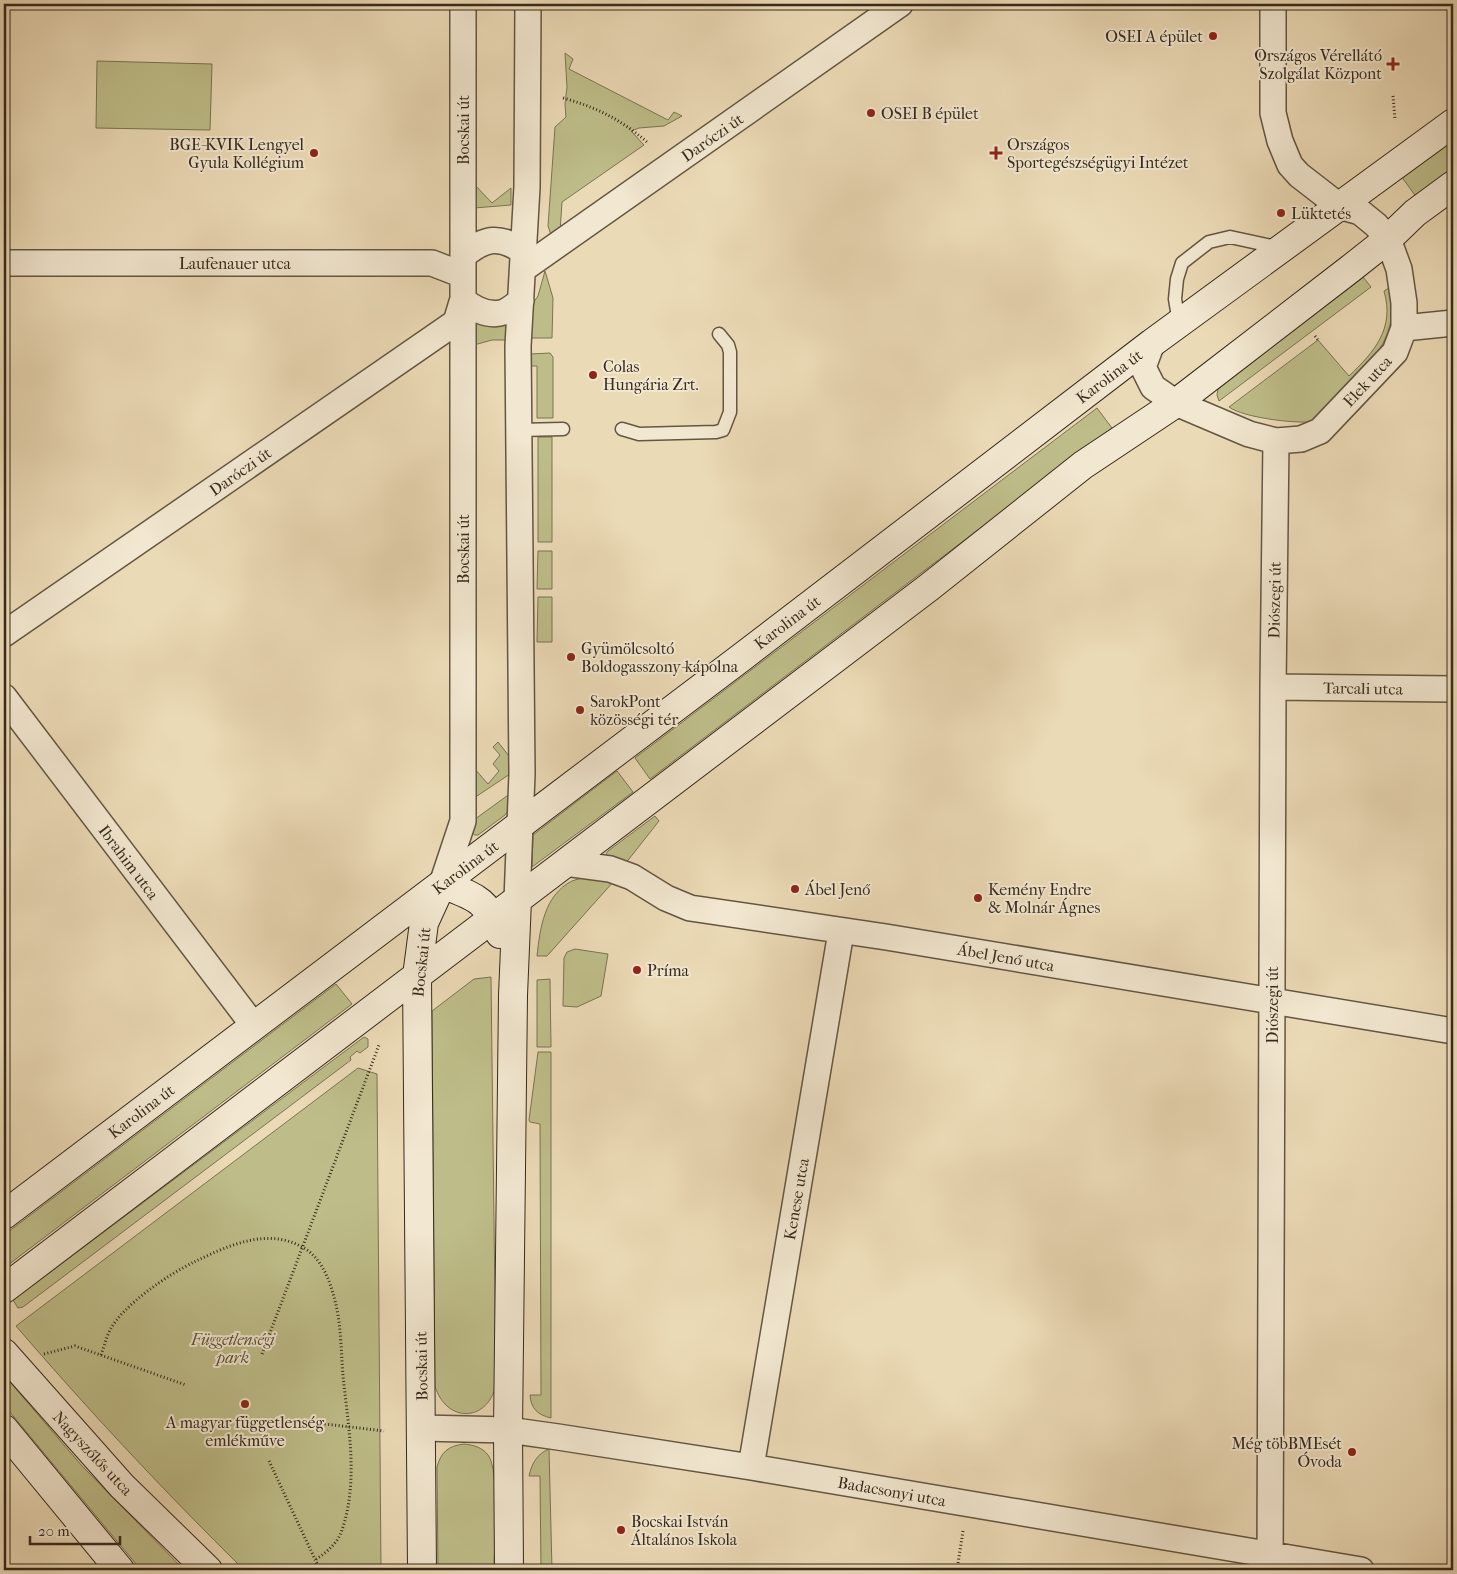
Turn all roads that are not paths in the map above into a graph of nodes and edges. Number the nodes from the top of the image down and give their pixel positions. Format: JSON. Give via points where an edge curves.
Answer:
{"nodes":[{"id":1,"x":463,"y":4,"type":"edge"},
{"id":2,"x":528,"y":4,"type":"edge"},
{"id":3,"x":900,"y":4,"type":"edge"},
{"id":4,"x":1273,"y":4,"type":"edge"},
{"id":5,"x":1453,"y":123,"type":"edge"},
{"id":6,"x":1453,"y":184,"type":"edge"},
{"id":7,"x":1339,"y":206,"type":"junction"},
{"id":8,"x":1388,"y":239,"type":"junction"},
{"id":9,"x":1281,"y":248,"type":"junction"},
{"id":10,"x":523,"y":261,"type":"junction"},
{"id":11,"x":4,"y":263,"type":"edge"},
{"id":12,"x":463,"y":265,"type":"junction"},
{"id":13,"x":463,"y":300,"type":"junction"},
{"id":14,"x":521,"y":301,"type":"junction"},
{"id":15,"x":1179,"y":323,"type":"junction"},
{"id":16,"x":1453,"y":323,"type":"edge"},
{"id":17,"x":1404,"y":328,"type":"junction"},
{"id":18,"x":719,"y":334,"type":"dead end"},
{"id":19,"x":1152,"y":343,"type":"junction"},
{"id":20,"x":1176,"y":402,"type":"junction"},
{"id":21,"x":622,"y":429,"type":"dead end"},
{"id":22,"x":519,"y":430,"type":"junction"},
{"id":23,"x":563,"y":430,"type":"dead end"},
{"id":24,"x":1276,"y":440,"type":"junction"},
{"id":25,"x":4,"y":634,"type":"edge"},
{"id":26,"x":1273,"y":687,"type":"junction"},
{"id":27,"x":1453,"y":689,"type":"edge"},
{"id":28,"x":4,"y":698,"type":"edge"},
{"id":29,"x":520,"y":825,"type":"junction"},
{"id":30,"x":565,"y":863,"type":"junction"},
{"id":31,"x":442,"y":884,"type":"junction"},
{"id":32,"x":517,"y":900,"type":"junction"},
{"id":33,"x":494,"y":917,"type":"junction"},
{"id":34,"x":841,"y":932,"type":"junction"},
{"id":35,"x":514,"y":968,"type":"junction"},
{"id":36,"x":417,"y":976,"type":"junction"},
{"id":37,"x":1273,"y":1002,"type":"junction"},
{"id":38,"x":254,"y":1026,"type":"junction"},
{"id":39,"x":1453,"y":1031,"type":"edge"},
{"id":40,"x":4,"y":1215,"type":"edge"},
{"id":41,"x":4,"y":1289,"type":"edge"},
{"id":42,"x":4,"y":1354,"type":"edge"},
{"id":43,"x":421,"y":1428,"type":"junction"},
{"id":44,"x":4,"y":1429,"type":"edge"},
{"id":45,"x":508,"y":1430,"type":"junction"},
{"id":46,"x":751,"y":1467,"type":"junction"},
{"id":47,"x":1270,"y":1563,"type":"edge"},
{"id":48,"x":120,"y":1570,"type":"edge"},
{"id":49,"x":208,"y":1570,"type":"edge"},
{"id":50,"x":422,"y":1570,"type":"edge"},
{"id":51,"x":509,"y":1570,"type":"edge"},
{"id":52,"x":1361,"y":1570,"type":"edge"}],
"edges":[{"from":1,"to":12,"type":"street","name":"Bocskai út"},
{"from":2,"to":10,"type":"street","via":[[527,188]]},
{"from":3,"to":10,"type":"street","name":"Daróczi út"},
{"from":4,"to":7,"type":"street","via":[[1273,113],[1280,141],[1290,165]]},
{"from":5,"to":7,"type":"main road","name":"Karolina út"},
{"from":6,"to":8,"type":"main road"},
{"from":7,"to":8,"type":"street","via":[[1360,212]]},
{"from":7,"to":9,"type":"main road","name":"Karolina út"},
{"from":8,"to":17,"type":"street","via":[[1399,269]]},
{"from":8,"to":20,"type":"main road"},
{"from":9,"to":15,"type":"main road","name":"Karolina út"},
{"from":9,"to":15,"type":"lane","via":[[1230,237],[1209,242],[1182,263],[1176,279]]},
{"from":10,"to":12,"type":"street","via":[[512,243],[494,240],[477,244]]},
{"from":10,"to":14,"type":"street"},
{"from":11,"to":12,"type":"street","name":"Laufenauer utca"},
{"from":12,"to":13,"type":"street"},
{"from":13,"to":14,"type":"street","via":[[473,308],[491,314],[504,312]]},
{"from":13,"to":25,"type":"street","name":"Daróczi út","via":[[456,322]]},
{"from":13,"to":31,"type":"street","name":"Bocskai út","via":[[463,821]]},
{"from":14,"to":22,"type":"street"},
{"from":15,"to":19,"type":"main road","name":"Karolina út"},
{"from":16,"to":17,"type":"street"},
{"from":17,"to":24,"type":"street","name":"Elek utca","via":[[1395,352],[1320,431],[1301,439]]},
{"from":18,"to":21,"type":"lane","via":[[730,352],[730,412],[723,430],[639,434]]},
{"from":19,"to":20,"type":"street","via":[[1143,367],[1153,387]]},
{"from":19,"to":29,"type":"main road","name":"Karolina út"},
{"from":20,"to":24,"type":"street","via":[[1249,434]]},
{"from":20,"to":30,"type":"main road","via":[[1083,465],[920,594]]},
{"from":22,"to":23,"type":"lane"},
{"from":22,"to":29,"type":"street"},
{"from":24,"to":26,"type":"street","name":"Diószegi út"},
{"from":26,"to":27,"type":"street","name":"Tarcali utca"},
{"from":26,"to":37,"type":"street","name":"Diószegi út"},
{"from":28,"to":38,"type":"street","name":"Ibrahim utca"},
{"from":29,"to":31,"type":"main road","name":"Karolina út"},
{"from":29,"to":32,"type":"street"},
{"from":30,"to":32,"type":"main road"},
{"from":30,"to":34,"type":"street","name":"Ábel Jenő utca","via":[[610,869],[690,908]]},
{"from":31,"to":33,"type":"main road","via":[[483,903]]},
{"from":31,"to":36,"type":"main road","name":"Bocskai út","via":[[424,923]]},
{"from":31,"to":38,"type":"main road","name":"Karolina út"},
{"from":32,"to":33,"type":"main road"},
{"from":32,"to":35,"type":"main road"},
{"from":33,"to":35,"type":"main road"},
{"from":33,"to":36,"type":"main road"},
{"from":34,"to":37,"type":"street","name":"Ábel Jenő utca"},
{"from":34,"to":46,"type":"street","name":"Kenese utca"},
{"from":35,"to":45,"type":"main road"},
{"from":36,"to":41,"type":"main road"},
{"from":36,"to":43,"type":"main road","name":"Bocskai út"},
{"from":37,"to":39,"type":"street","name":"Ábel Jenő utca"},
{"from":37,"to":47,"type":"street","name":"Diószegi út"},
{"from":38,"to":40,"type":"main road","name":"Karolina út"},
{"from":42,"to":49,"type":"main road","name":"Nagyszőlős utca","via":[[122,1486]]},
{"from":43,"to":45,"type":"street","name":"Badacsonyi utca"},
{"from":43,"to":50,"type":"main road","name":"Bocskai út"},
{"from":44,"to":48,"type":"main road"},
{"from":45,"to":46,"type":"street","name":"Badacsonyi utca"},
{"from":45,"to":51,"type":"main road"},
{"from":46,"to":47,"type":"street","name":"Badacsonyi utca"},
{"from":47,"to":52,"type":"street","name":"Badacsonyi utca"}]}
